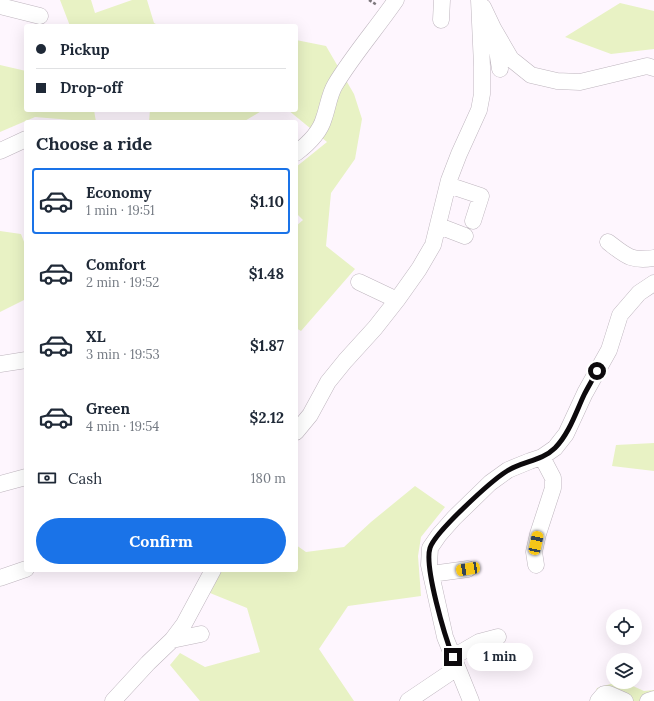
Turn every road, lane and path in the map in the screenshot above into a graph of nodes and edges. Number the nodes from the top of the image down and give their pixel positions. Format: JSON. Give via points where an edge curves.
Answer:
{"nodes":[{"id":1,"x":396,"y":0,"type":"edge"},
{"id":2,"x":442,"y":0,"type":"edge"},
{"id":3,"x":480,"y":0,"type":"edge"},
{"id":4,"x":0,"y":6,"type":"edge"},
{"id":5,"x":40,"y":16,"type":"dead end"},
{"id":6,"x":441,"y":20,"type":"dead end"},
{"id":7,"x":494,"y":28,"type":"junction"},
{"id":8,"x":654,"y":68,"type":"edge"},
{"id":9,"x":500,"y":69,"type":"dead end"},
{"id":10,"x":24,"y":140,"type":"edge"},
{"id":11,"x":0,"y":151,"type":"edge"},
{"id":12,"x":298,"y":152,"type":"edge"},
{"id":13,"x":448,"y":185,"type":"junction"},
{"id":14,"x":473,"y":221,"type":"dead end"},
{"id":15,"x":438,"y":226,"type":"junction"},
{"id":16,"x":465,"y":236,"type":"dead end"},
{"id":17,"x":608,"y":242,"type":"dead end"},
{"id":18,"x":654,"y":258,"type":"edge"},
{"id":19,"x":359,"y":282,"type":"dead end"},
{"id":20,"x":654,"y":283,"type":"edge"},
{"id":21,"x":397,"y":300,"type":"junction"},
{"id":22,"x":24,"y":360,"type":"edge"},
{"id":23,"x":0,"y":364,"type":"edge"},
{"id":24,"x":298,"y":430,"type":"edge"},
{"id":25,"x":542,"y":457,"type":"junction"},
{"id":26,"x":24,"y":478,"type":"edge"},
{"id":27,"x":0,"y":484,"type":"edge"},
{"id":28,"x":536,"y":565,"type":"dead end"},
{"id":29,"x":468,"y":569,"type":"dead end"},
{"id":30,"x":24,"y":570,"type":"edge"},
{"id":31,"x":212,"y":572,"type":"edge"},
{"id":32,"x":431,"y":574,"type":"junction"},
{"id":33,"x":0,"y":578,"type":"edge"},
{"id":34,"x":201,"y":634,"type":"dead end"},
{"id":35,"x":498,"y":637,"type":"dead end"},
{"id":36,"x":172,"y":640,"type":"junction"},
{"id":37,"x":455,"y":662,"type":"junction"},
{"id":38,"x":654,"y":699,"type":"edge"},
{"id":39,"x":113,"y":701,"type":"edge"},
{"id":40,"x":408,"y":701,"type":"edge"},
{"id":41,"x":471,"y":701,"type":"edge"},
{"id":42,"x":598,"y":701,"type":"edge"},
{"id":43,"x":625,"y":701,"type":"edge"},
{"id":44,"x":648,"y":701,"type":"edge"}],
"edges":[{"from":1,"to":12,"type":"street","via":[[342,73],[333,88],[324,120],[308,144]]},
{"from":2,"to":6,"type":"street"},
{"from":3,"to":7,"type":"street"},
{"from":3,"to":13,"type":"street","via":[[481,99],[479,110]]},
{"from":4,"to":5,"type":"street"},
{"from":7,"to":8,"type":"street","via":[[511,59],[531,74],[557,81],[580,82],[647,66]]},
{"from":7,"to":9,"type":"street"},
{"from":10,"to":11,"type":"street"},
{"from":13,"to":14,"type":"street","via":[[481,196]]},
{"from":13,"to":15,"type":"street"},
{"from":15,"to":16,"type":"street"},
{"from":15,"to":21,"type":"street","via":[[433,245]]},
{"from":17,"to":18,"type":"street","via":[[626,256],[644,260]]},
{"from":19,"to":21,"type":"street"},
{"from":20,"to":25,"type":"street","via":[[638,293],[620,316],[609,350],[566,434],[555,448]]},
{"from":21,"to":24,"type":"street","via":[[328,382],[310,415]]},
{"from":22,"to":23,"type":"street"},
{"from":25,"to":28,"type":"street","via":[[553,478],[553,488],[534,552]]},
{"from":25,"to":32,"type":"street","via":[[508,470],[490,483],[454,518],[430,548]]},
{"from":26,"to":27,"type":"street"},
{"from":29,"to":32,"type":"street"},
{"from":30,"to":33,"type":"street"},
{"from":31,"to":36,"type":"street","via":[[184,624]]},
{"from":32,"to":37,"type":"street","via":[[445,637]]},
{"from":34,"to":36,"type":"street"},
{"from":35,"to":37,"type":"street","via":[[479,642]]},
{"from":36,"to":39,"type":"street"},
{"from":37,"to":40,"type":"street"},
{"from":37,"to":41,"type":"street"},
{"from":38,"to":44,"type":"street"},
{"from":42,"to":43,"type":"street","via":[[604,694],[609,694]]}]}
